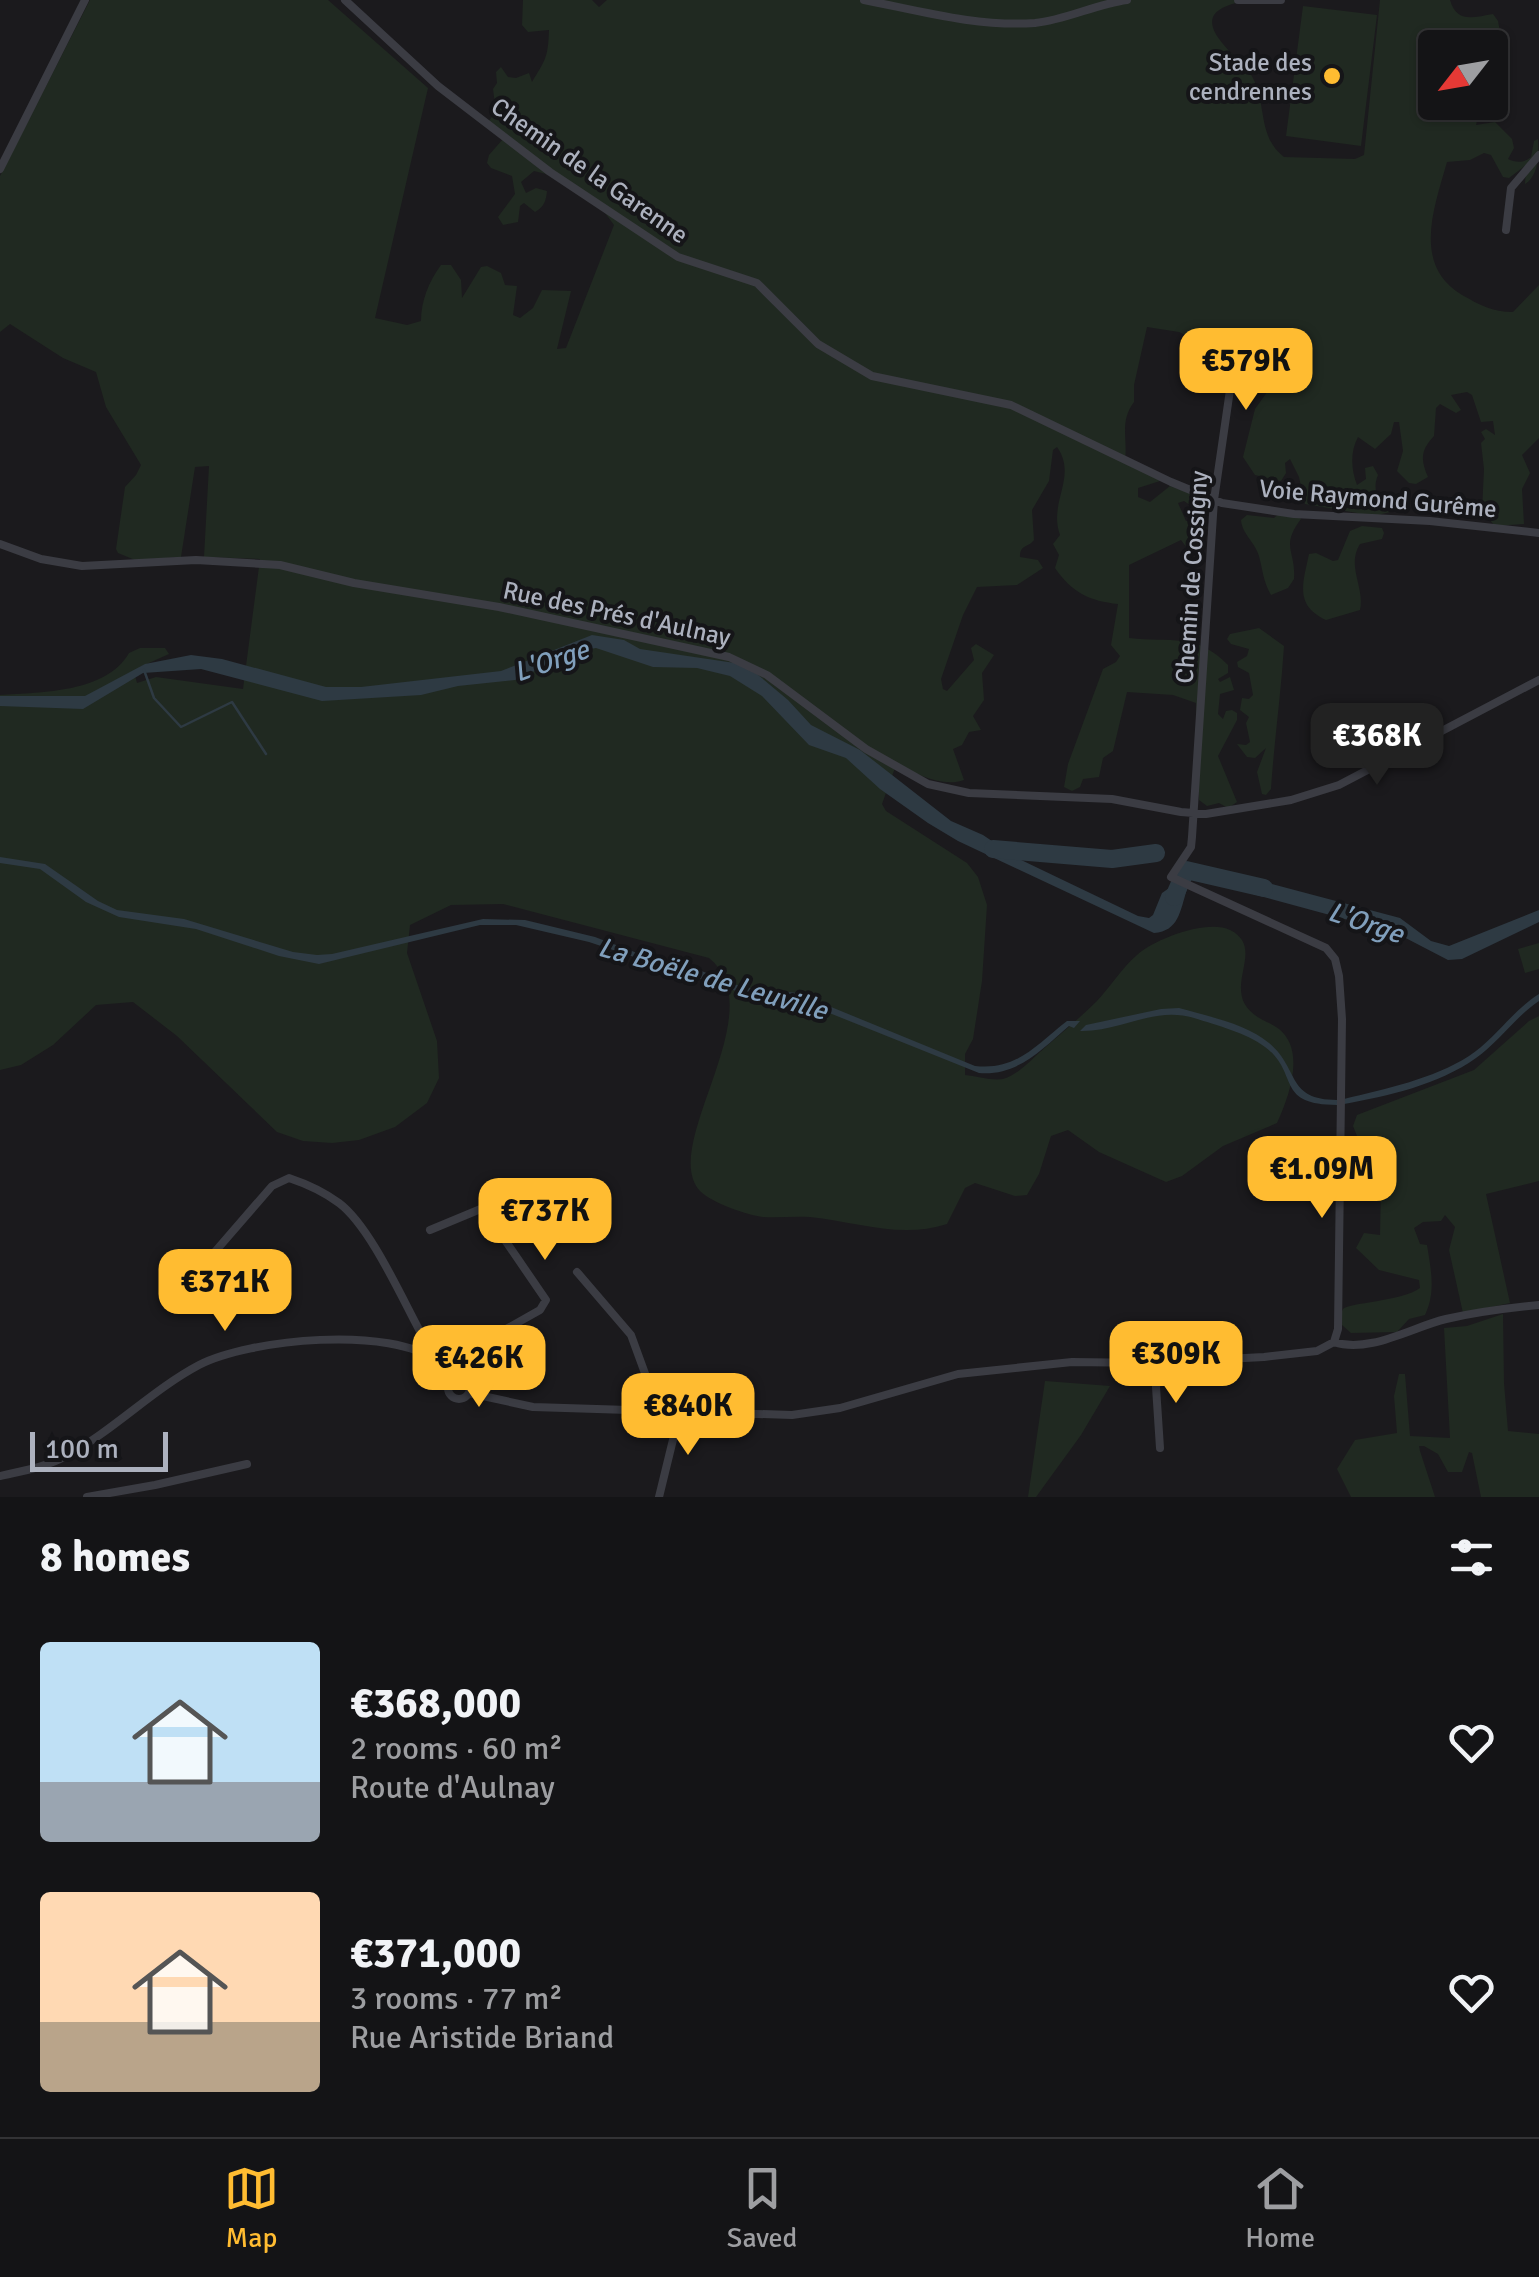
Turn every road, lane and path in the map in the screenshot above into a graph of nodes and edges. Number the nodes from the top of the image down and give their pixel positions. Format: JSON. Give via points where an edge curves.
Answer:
{"nodes":[{"id":1,"x":85,"y":0,"type":"edge"},
{"id":2,"x":344,"y":0,"type":"edge"},
{"id":3,"x":864,"y":0,"type":"edge"},
{"id":4,"x":1127,"y":0,"type":"edge"},
{"id":5,"x":1238,"y":0,"type":"edge"},
{"id":6,"x":1281,"y":0,"type":"edge"},
{"id":7,"x":1539,"y":155,"type":"edge"},
{"id":8,"x":0,"y":169,"type":"edge"},
{"id":9,"x":1506,"y":230,"type":"dead end"},
{"id":10,"x":1196,"y":366,"type":"dead end"},
{"id":11,"x":1214,"y":500,"type":"junction"},
{"id":12,"x":1539,"y":533,"type":"edge"},
{"id":13,"x":0,"y":544,"type":"edge"},
{"id":14,"x":1539,"y":680,"type":"edge"},
{"id":15,"x":1193,"y":814,"type":"junction"},
{"id":16,"x":430,"y":1230,"type":"dead end"},
{"id":17,"x":200,"y":1269,"type":"dead end"},
{"id":18,"x":577,"y":1272,"type":"dead end"},
{"id":19,"x":1539,"y":1305,"type":"edge"},
{"id":20,"x":1334,"y":1342,"type":"junction"},
{"id":21,"x":428,"y":1356,"type":"junction"},
{"id":22,"x":1160,"y":1362,"type":"junction"},
{"id":23,"x":456,"y":1379,"type":"junction"},
{"id":24,"x":469,"y":1393,"type":"junction"},
{"id":25,"x":658,"y":1409,"type":"junction"},
{"id":26,"x":680,"y":1411,"type":"junction"},
{"id":27,"x":1160,"y":1448,"type":"dead end"},
{"id":28,"x":247,"y":1464,"type":"dead end"},
{"id":29,"x":0,"y":1476,"type":"edge"},
{"id":30,"x":154,"y":1486,"type":"junction"},
{"id":31,"x":87,"y":1497,"type":"edge"},
{"id":32,"x":156,"y":1497,"type":"edge"},
{"id":33,"x":659,"y":1497,"type":"edge"}],
"edges":[{"from":1,"to":8,"type":"street"},
{"from":2,"to":11,"type":"street","name":"Chemin de la Garenne","via":[[438,86],[550,172],[678,257],[757,283],[818,344],[872,376],[1011,406]]},
{"from":3,"to":4,"type":"street","via":[[976,22],[1038,22]]},
{"from":5,"to":6,"type":"street"},
{"from":7,"to":9,"type":"street","via":[[1511,188]]},
{"from":10,"to":11,"type":"street","name":"Chemin de Cossigny","via":[[1231,383]]},
{"from":11,"to":12,"type":"street","name":"Voie Raymond Gurême","via":[[1294,514]]},
{"from":11,"to":15,"type":"street","name":"Chemin de Cossigny"},
{"from":13,"to":15,"type":"street","name":"Rue des Prés d'Aulnay","via":[[82,566],[196,560],[280,565],[729,658],[766,675],[866,749],[928,784],[969,793],[1100,798]]},
{"from":14,"to":15,"type":"street","name":"Rue des Prés d'Aulnay","via":[[1339,785],[1291,800]]},
{"from":15,"to":20,"type":"street","name":"Chemin de Cossigny","via":[[1191,847],[1174,877],[1326,948],[1335,959],[1342,1109]]},
{"from":16,"to":23,"type":"street","via":[[483,1208],[546,1300],[476,1347]]},
{"from":17,"to":21,"type":"street","via":[[272,1186],[300,1181],[352,1215]]},
{"from":18,"to":25,"type":"street","via":[[631,1336]]},
{"from":19,"to":20,"type":"street","via":[[1442,1320],[1383,1340]]},
{"from":20,"to":22,"type":"street","via":[[1317,1351]]},
{"from":21,"to":23,"type":"street"},
{"from":21,"to":29,"type":"street","via":[[384,1342],[336,1341],[231,1352],[174,1381],[70,1455]]},
{"from":22,"to":26,"type":"street","via":[[1072,1362],[958,1374],[819,1413]]},
{"from":22,"to":27,"type":"street"},
{"from":23,"to":24,"type":"street","via":[[470,1385]]},
{"from":23,"to":24,"type":"street","via":[[449,1392],[455,1398]]},
{"from":24,"to":25,"type":"street","via":[[533,1407]]},
{"from":25,"to":26,"type":"street"},
{"from":26,"to":33,"type":"street"},
{"from":28,"to":30,"type":"street"},
{"from":30,"to":31,"type":"street"},
{"from":30,"to":32,"type":"street"}]}
